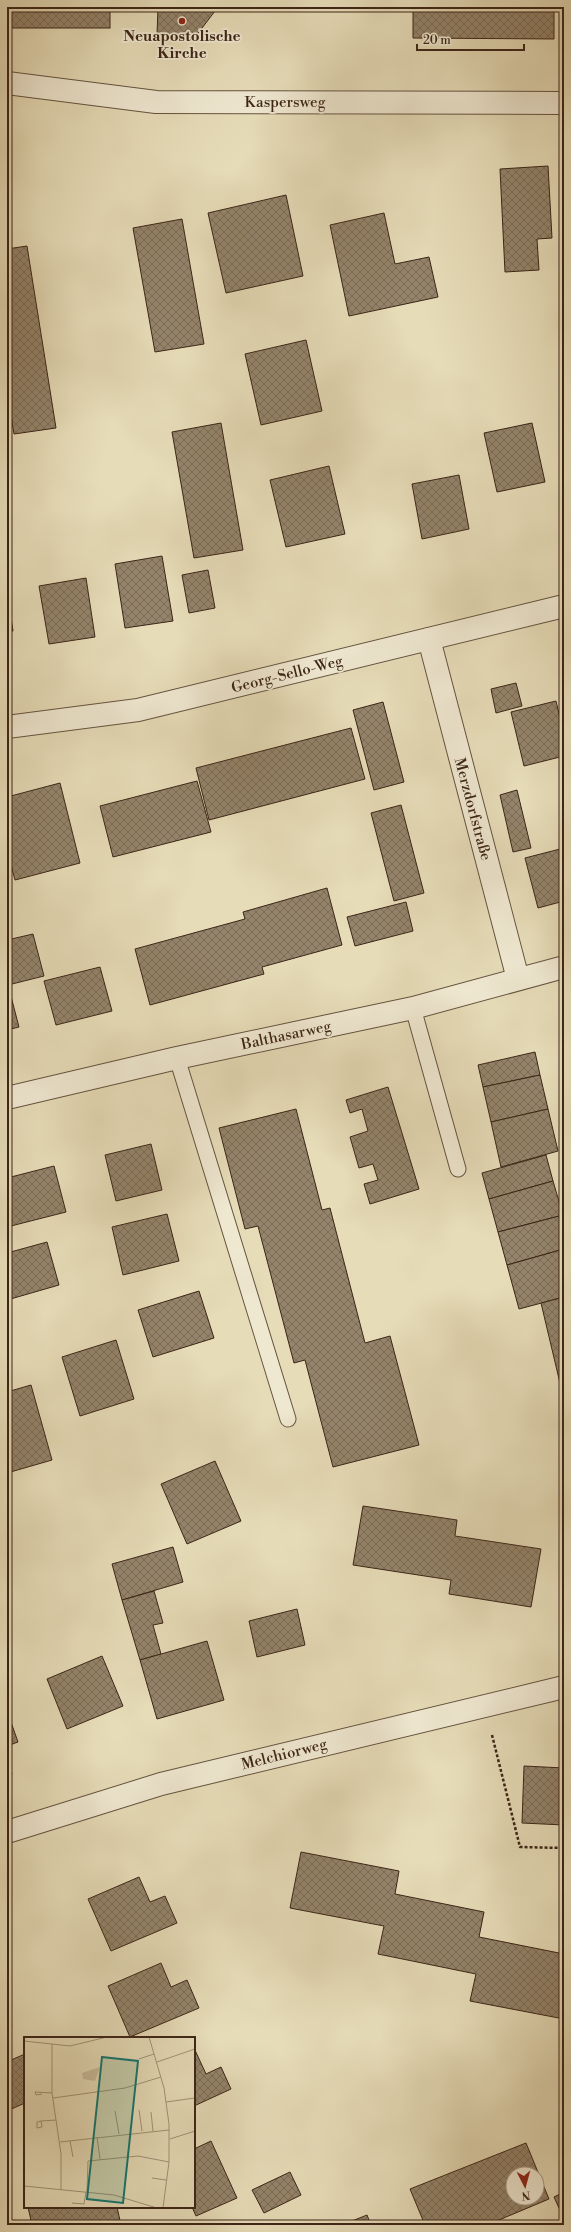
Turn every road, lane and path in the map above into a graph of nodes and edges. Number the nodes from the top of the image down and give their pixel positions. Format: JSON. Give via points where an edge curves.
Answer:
{"nodes":[{"id":1,"x":7,"y":83,"type":"edge"},
{"id":2,"x":564,"y":104,"type":"edge"},
{"id":3,"x":564,"y":606,"type":"edge"},
{"id":4,"x":429,"y":639,"type":"junction"},
{"id":5,"x":7,"y":727,"type":"edge"},
{"id":6,"x":564,"y":967,"type":"edge"},
{"id":7,"x":518,"y":979,"type":"junction"},
{"id":8,"x":413,"y":1008,"type":"junction"},
{"id":9,"x":177,"y":1058,"type":"junction"},
{"id":10,"x":7,"y":1098,"type":"edge"},
{"id":11,"x":458,"y":1169,"type":"dead end"},
{"id":12,"x":288,"y":1419,"type":"dead end"},
{"id":13,"x":564,"y":1688,"type":"edge"},
{"id":14,"x":484,"y":1706,"type":"junction"},
{"id":15,"x":7,"y":1832,"type":"edge"},
{"id":16,"x":564,"y":1848,"type":"edge"}],
"edges":[{"from":1,"to":2,"type":"street","name":"Kaspersweg","via":[[156,102]]},
{"from":3,"to":4,"type":"street","name":"Georg-Sello-Weg"},
{"from":4,"to":5,"type":"street","name":"Georg-Sello-Weg","via":[[138,710]]},
{"from":4,"to":7,"type":"street","name":"Merzdorfstraße"},
{"from":6,"to":7,"type":"street","name":"Balthasarweg"},
{"from":7,"to":8,"type":"street","name":"Balthasarweg"},
{"from":8,"to":9,"type":"street","name":"Balthasarweg"},
{"from":8,"to":11,"type":"lane"},
{"from":9,"to":10,"type":"street","name":"Balthasarweg"},
{"from":9,"to":12,"type":"lane"},
{"from":13,"to":14,"type":"street","name":"Melchiorweg"},
{"from":14,"to":15,"type":"street","name":"Melchiorweg","via":[[161,1784]]},
{"from":14,"to":16,"type":"path","via":[[520,1847]]}]}
